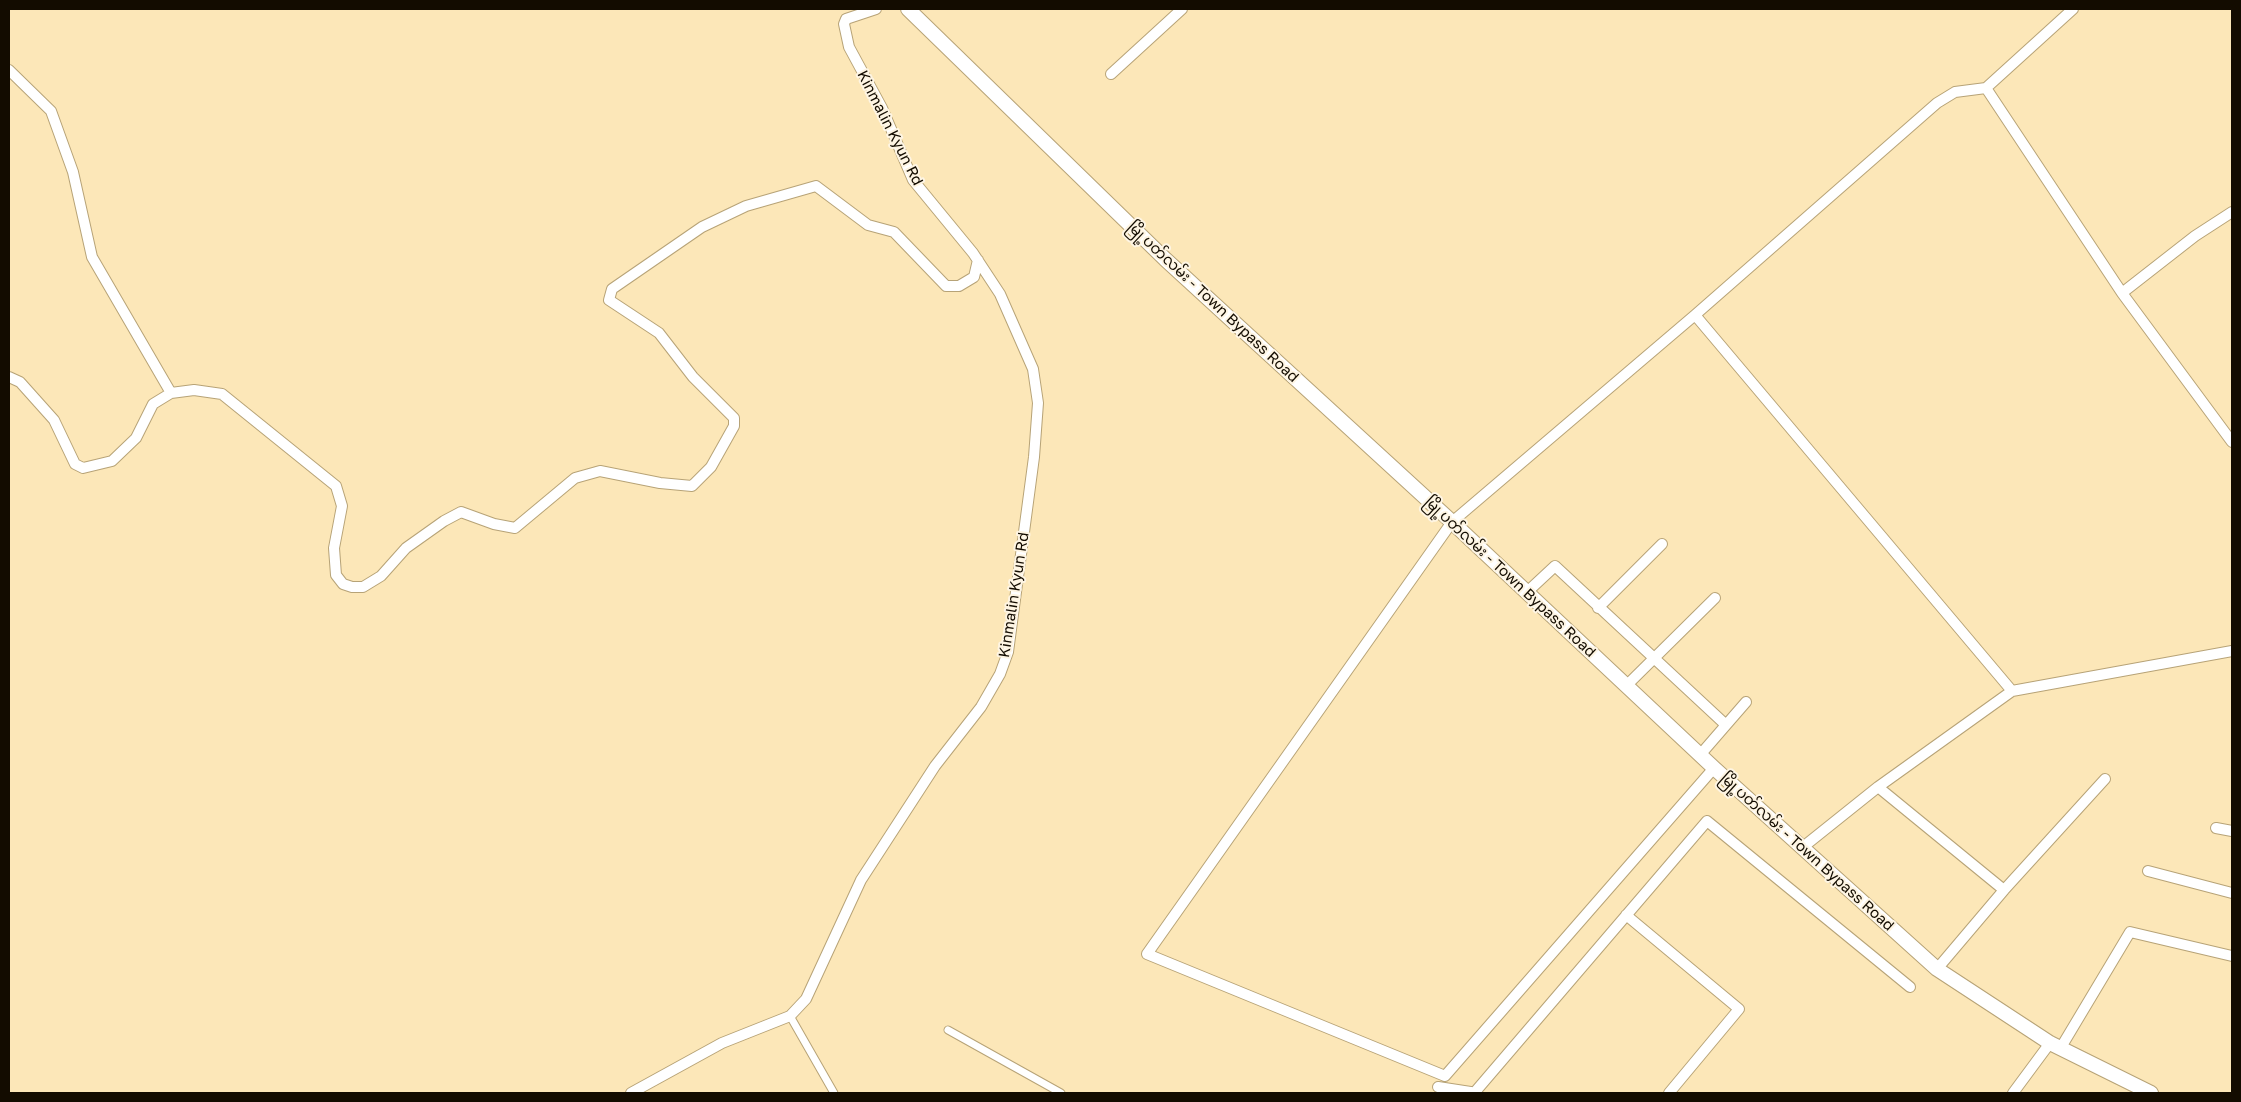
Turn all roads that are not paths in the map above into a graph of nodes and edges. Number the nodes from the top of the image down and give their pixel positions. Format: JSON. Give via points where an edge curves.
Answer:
{"nodes":[{"id":1,"x":876,"y":9,"type":"edge"},
{"id":2,"x":908,"y":9,"type":"edge"},
{"id":3,"x":1182,"y":9,"type":"edge"},
{"id":4,"x":2072,"y":9,"type":"edge"},
{"id":5,"x":9,"y":70,"type":"edge"},
{"id":6,"x":1110,"y":74,"type":"dead end"},
{"id":7,"x":1986,"y":88,"type":"junction"},
{"id":8,"x":2232,"y":212,"type":"edge"},
{"id":9,"x":978,"y":260,"type":"junction"},
{"id":10,"x":2122,"y":293,"type":"junction"},
{"id":11,"x":1695,"y":315,"type":"junction"},
{"id":12,"x":9,"y":377,"type":"edge"},
{"id":13,"x":171,"y":393,"type":"junction"},
{"id":14,"x":2232,"y":442,"type":"edge"},
{"id":15,"x":1452,"y":522,"type":"junction"},
{"id":16,"x":1662,"y":544,"type":"dead end"},
{"id":17,"x":1526,"y":593,"type":"junction"},
{"id":18,"x":1715,"y":598,"type":"dead end"},
{"id":19,"x":1598,"y":608,"type":"junction"},
{"id":20,"x":2232,"y":651,"type":"edge"},
{"id":21,"x":1654,"y":658,"type":"junction"},
{"id":22,"x":1626,"y":686,"type":"junction"},
{"id":23,"x":2012,"y":691,"type":"junction"},
{"id":24,"x":1746,"y":702,"type":"dead end"},
{"id":25,"x":1726,"y":725,"type":"junction"},
{"id":26,"x":1700,"y":755,"type":"junction"},
{"id":27,"x":1714,"y":768,"type":"junction"},
{"id":28,"x":2105,"y":779,"type":"dead end"},
{"id":29,"x":1878,"y":787,"type":"junction"},
{"id":30,"x":2216,"y":828,"type":"dead end"},
{"id":31,"x":2232,"y":831,"type":"edge"},
{"id":32,"x":1802,"y":847,"type":"junction"},
{"id":33,"x":2148,"y":870,"type":"dead end"},
{"id":34,"x":2004,"y":890,"type":"junction"},
{"id":35,"x":2232,"y":893,"type":"edge"},
{"id":36,"x":1626,"y":915,"type":"junction"},
{"id":37,"x":2232,"y":956,"type":"edge"},
{"id":38,"x":1938,"y":969,"type":"junction"},
{"id":39,"x":1910,"y":987,"type":"dead end"},
{"id":40,"x":790,"y":1016,"type":"junction"},
{"id":41,"x":948,"y":1030,"type":"dead end"},
{"id":42,"x":2055,"y":1046,"type":"junction"},
{"id":43,"x":1445,"y":1076,"type":"junction"},
{"id":44,"x":1436,"y":1090,"type":"edge"},
{"id":45,"x":631,"y":1093,"type":"edge"},
{"id":46,"x":834,"y":1093,"type":"edge"},
{"id":47,"x":1061,"y":1093,"type":"edge"},
{"id":48,"x":1476,"y":1093,"type":"edge"},
{"id":49,"x":1669,"y":1093,"type":"edge"},
{"id":50,"x":2013,"y":1093,"type":"edge"},
{"id":51,"x":2151,"y":1093,"type":"edge"}],
"edges":[{"from":1,"to":9,"type":"street","name":"Kinmalin Kyun Rd","via":[[846,19],[844,24],[849,47],[882,108],[913,180]]},
{"from":2,"to":15,"type":"main road","name":"မြို့ပတ်လမ်း - Town Bypass Road","via":[[1165,259]]},
{"from":3,"to":6,"type":"street"},
{"from":4,"to":7,"type":"street"},
{"from":5,"to":13,"type":"street","via":[[50,111],[73,172],[92,257]]},
{"from":7,"to":10,"type":"street"},
{"from":7,"to":11,"type":"street","via":[[1955,92],[1937,103]]},
{"from":8,"to":10,"type":"street","via":[[2195,236]]},
{"from":9,"to":13,"type":"street","via":[[974,276],[959,286],[946,286],[894,232],[868,225],[816,186],[746,206],[702,227],[612,289],[609,300],[659,333],[694,377],[734,418],[734,426],[711,467],[692,486],[600,471],[575,478],[515,528],[461,512],[406,548],[381,576],[363,587],[343,584],[336,575],[334,548],[342,506],[336,486],[222,394],[194,390]]},
{"from":9,"to":40,"type":"street","name":"Kinmalin Kyun Rd","via":[[1000,294],[1032,369],[1038,403],[1008,652],[1000,674],[981,707],[935,766],[861,880],[806,1000]]},
{"from":10,"to":14,"type":"street"},
{"from":11,"to":15,"type":"street"},
{"from":11,"to":23,"type":"street"},
{"from":12,"to":13,"type":"street","via":[[20,382],[54,420],[75,464],[83,468],[112,461],[136,438],[153,404]]},
{"from":15,"to":17,"type":"main road","name":"မြို့ပတ်လမ်း - Town Bypass Road"},
{"from":15,"to":43,"type":"street","via":[[1147,954]]},
{"from":16,"to":19,"type":"street"},
{"from":17,"to":19,"type":"street","via":[[1555,566]]},
{"from":17,"to":22,"type":"main road","name":"မြို့ပတ်လမ်း - Town Bypass Road"},
{"from":18,"to":21,"type":"street"},
{"from":19,"to":21,"type":"street"},
{"from":20,"to":23,"type":"street"},
{"from":21,"to":22,"type":"street"},
{"from":21,"to":25,"type":"street"},
{"from":22,"to":26,"type":"main road","name":"မြို့ပတ်လမ်း - Town Bypass Road"},
{"from":23,"to":29,"type":"street"},
{"from":24,"to":25,"type":"street"},
{"from":25,"to":26,"type":"street"},
{"from":26,"to":27,"type":"main road","name":"မြို့ပတ်လမ်း - Town Bypass Road"},
{"from":27,"to":32,"type":"main road","name":"မြို့ပတ်လမ်း - Town Bypass Road"},
{"from":27,"to":43,"type":"street"},
{"from":28,"to":34,"type":"street"},
{"from":29,"to":32,"type":"street"},
{"from":29,"to":34,"type":"street"},
{"from":30,"to":31,"type":"street"},
{"from":32,"to":38,"type":"main road","name":"မြို့ပတ်လမ်း - Town Bypass Road"},
{"from":33,"to":35,"type":"street"},
{"from":34,"to":38,"type":"street"},
{"from":36,"to":39,"type":"street","via":[[1707,821]]},
{"from":36,"to":48,"type":"street"},
{"from":36,"to":49,"type":"street","via":[[1739,1009]]},
{"from":37,"to":42,"type":"street","via":[[2130,932]]},
{"from":38,"to":42,"type":"main road","name":"မြို့ပတ်လမ်း - Town Bypass Road"},
{"from":40,"to":45,"type":"street","name":"Kinmalin Kyun Rd","via":[[722,1043]]},
{"from":40,"to":46,"type":"street"},
{"from":41,"to":47,"type":"street"},
{"from":42,"to":50,"type":"street"},
{"from":42,"to":51,"type":"main road","name":"မြို့ပတ်လမ်း - Town Bypass Road"},
{"from":43,"to":44,"type":"street"},
{"from":44,"to":48,"type":"street"}]}
